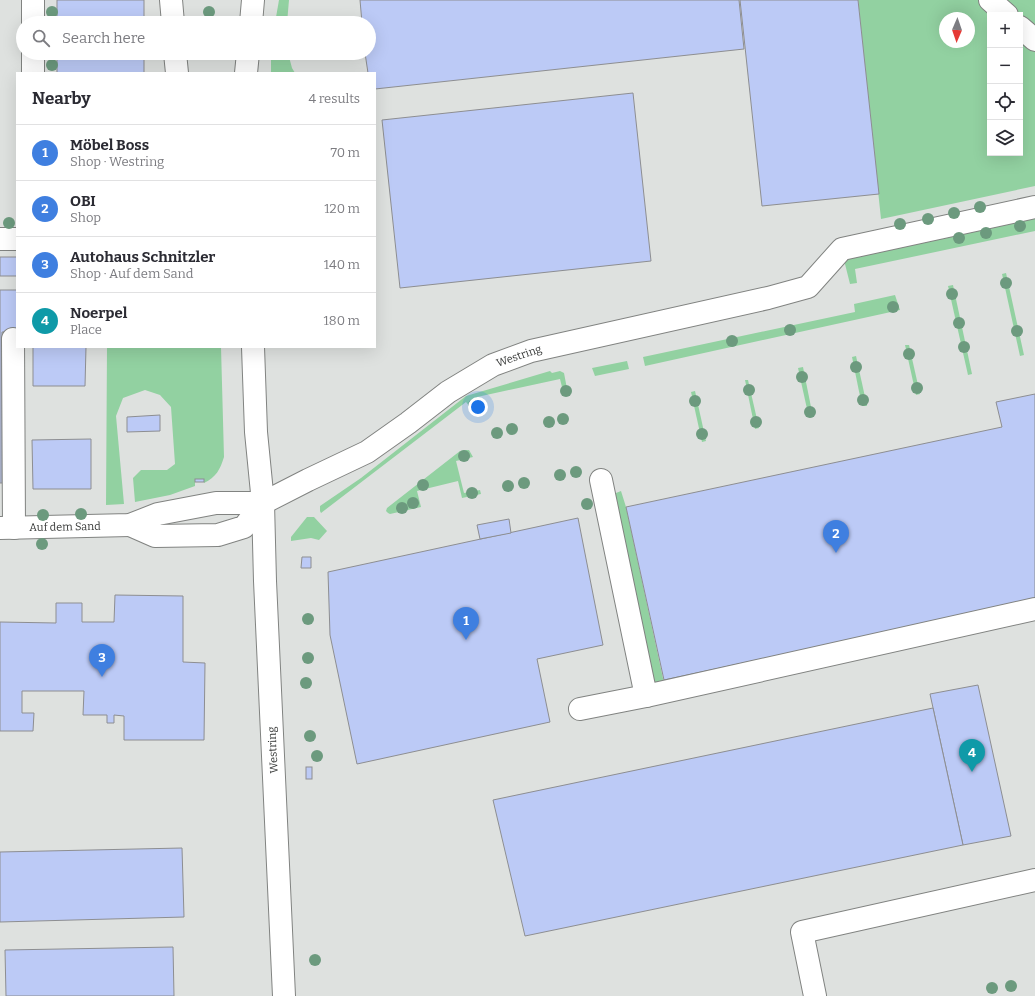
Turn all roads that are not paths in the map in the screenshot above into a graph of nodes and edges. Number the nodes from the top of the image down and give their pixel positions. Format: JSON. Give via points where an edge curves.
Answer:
{"nodes":[{"id":1,"x":33,"y":0,"type":"edge"},
{"id":2,"x":171,"y":0,"type":"edge"},
{"id":3,"x":253,"y":0,"type":"edge"},
{"id":4,"x":990,"y":0,"type":"edge"},
{"id":5,"x":1004,"y":12,"type":"edge"},
{"id":6,"x":33,"y":16,"type":"edge"},
{"id":7,"x":172,"y":16,"type":"edge"},
{"id":8,"x":252,"y":16,"type":"edge"},
{"id":9,"x":1023,"y":30,"type":"edge"},
{"id":10,"x":1035,"y":40,"type":"edge"},
{"id":11,"x":33,"y":60,"type":"edge"},
{"id":12,"x":176,"y":60,"type":"edge"},
{"id":13,"x":247,"y":60,"type":"edge"},
{"id":14,"x":33,"y":72,"type":"edge"},
{"id":15,"x":177,"y":72,"type":"edge"},
{"id":16,"x":246,"y":72,"type":"edge"},
{"id":17,"x":1035,"y":207,"type":"edge"},
{"id":18,"x":0,"y":239,"type":"edge"},
{"id":19,"x":16,"y":239,"type":"edge"},
{"id":20,"x":13,"y":339,"type":"dead end"},
{"id":21,"x":253,"y":348,"type":"edge"},
{"id":22,"x":601,"y":480,"type":"dead end"},
{"id":23,"x":263,"y":503,"type":"junction"},
{"id":24,"x":130,"y":525,"type":"junction"},
{"id":25,"x":7,"y":528,"type":"edge"},
{"id":26,"x":1035,"y":609,"type":"edge"},
{"id":27,"x":646,"y":696,"type":"junction"},
{"id":28,"x":580,"y":708,"type":"dead end"},
{"id":29,"x":1035,"y":880,"type":"edge"},
{"id":30,"x":284,"y":996,"type":"edge"},
{"id":31,"x":815,"y":996,"type":"edge"}],
"edges":[{"from":1,"to":6,"type":"street"},
{"from":2,"to":7,"type":"street"},
{"from":3,"to":8,"type":"street"},
{"from":4,"to":5,"type":"street"},
{"from":9,"to":10,"type":"street"},
{"from":11,"to":14,"type":"street"},
{"from":12,"to":15,"type":"street"},
{"from":13,"to":16,"type":"street"},
{"from":17,"to":23,"type":"street","name":"Westring","via":[[842,249],[808,286],[768,298],[531,350],[493,365],[448,392],[367,452]]},
{"from":18,"to":19,"type":"street"},
{"from":20,"to":25,"type":"street"},
{"from":21,"to":23,"type":"street","name":"Westring","via":[[256,432]]},
{"from":22,"to":27,"type":"street"},
{"from":23,"to":24,"type":"street","name":"Auf dem Sand","via":[[216,503],[158,514]]},
{"from":23,"to":24,"type":"street","name":"Auf dem Sand","via":[[244,527],[218,535],[155,536]]},
{"from":23,"to":30,"type":"street","name":"Westring"},
{"from":24,"to":25,"type":"street","name":"Auf dem Sand"},
{"from":26,"to":27,"type":"street"},
{"from":27,"to":28,"type":"street"},
{"from":29,"to":31,"type":"street","via":[[802,932]]}]}
